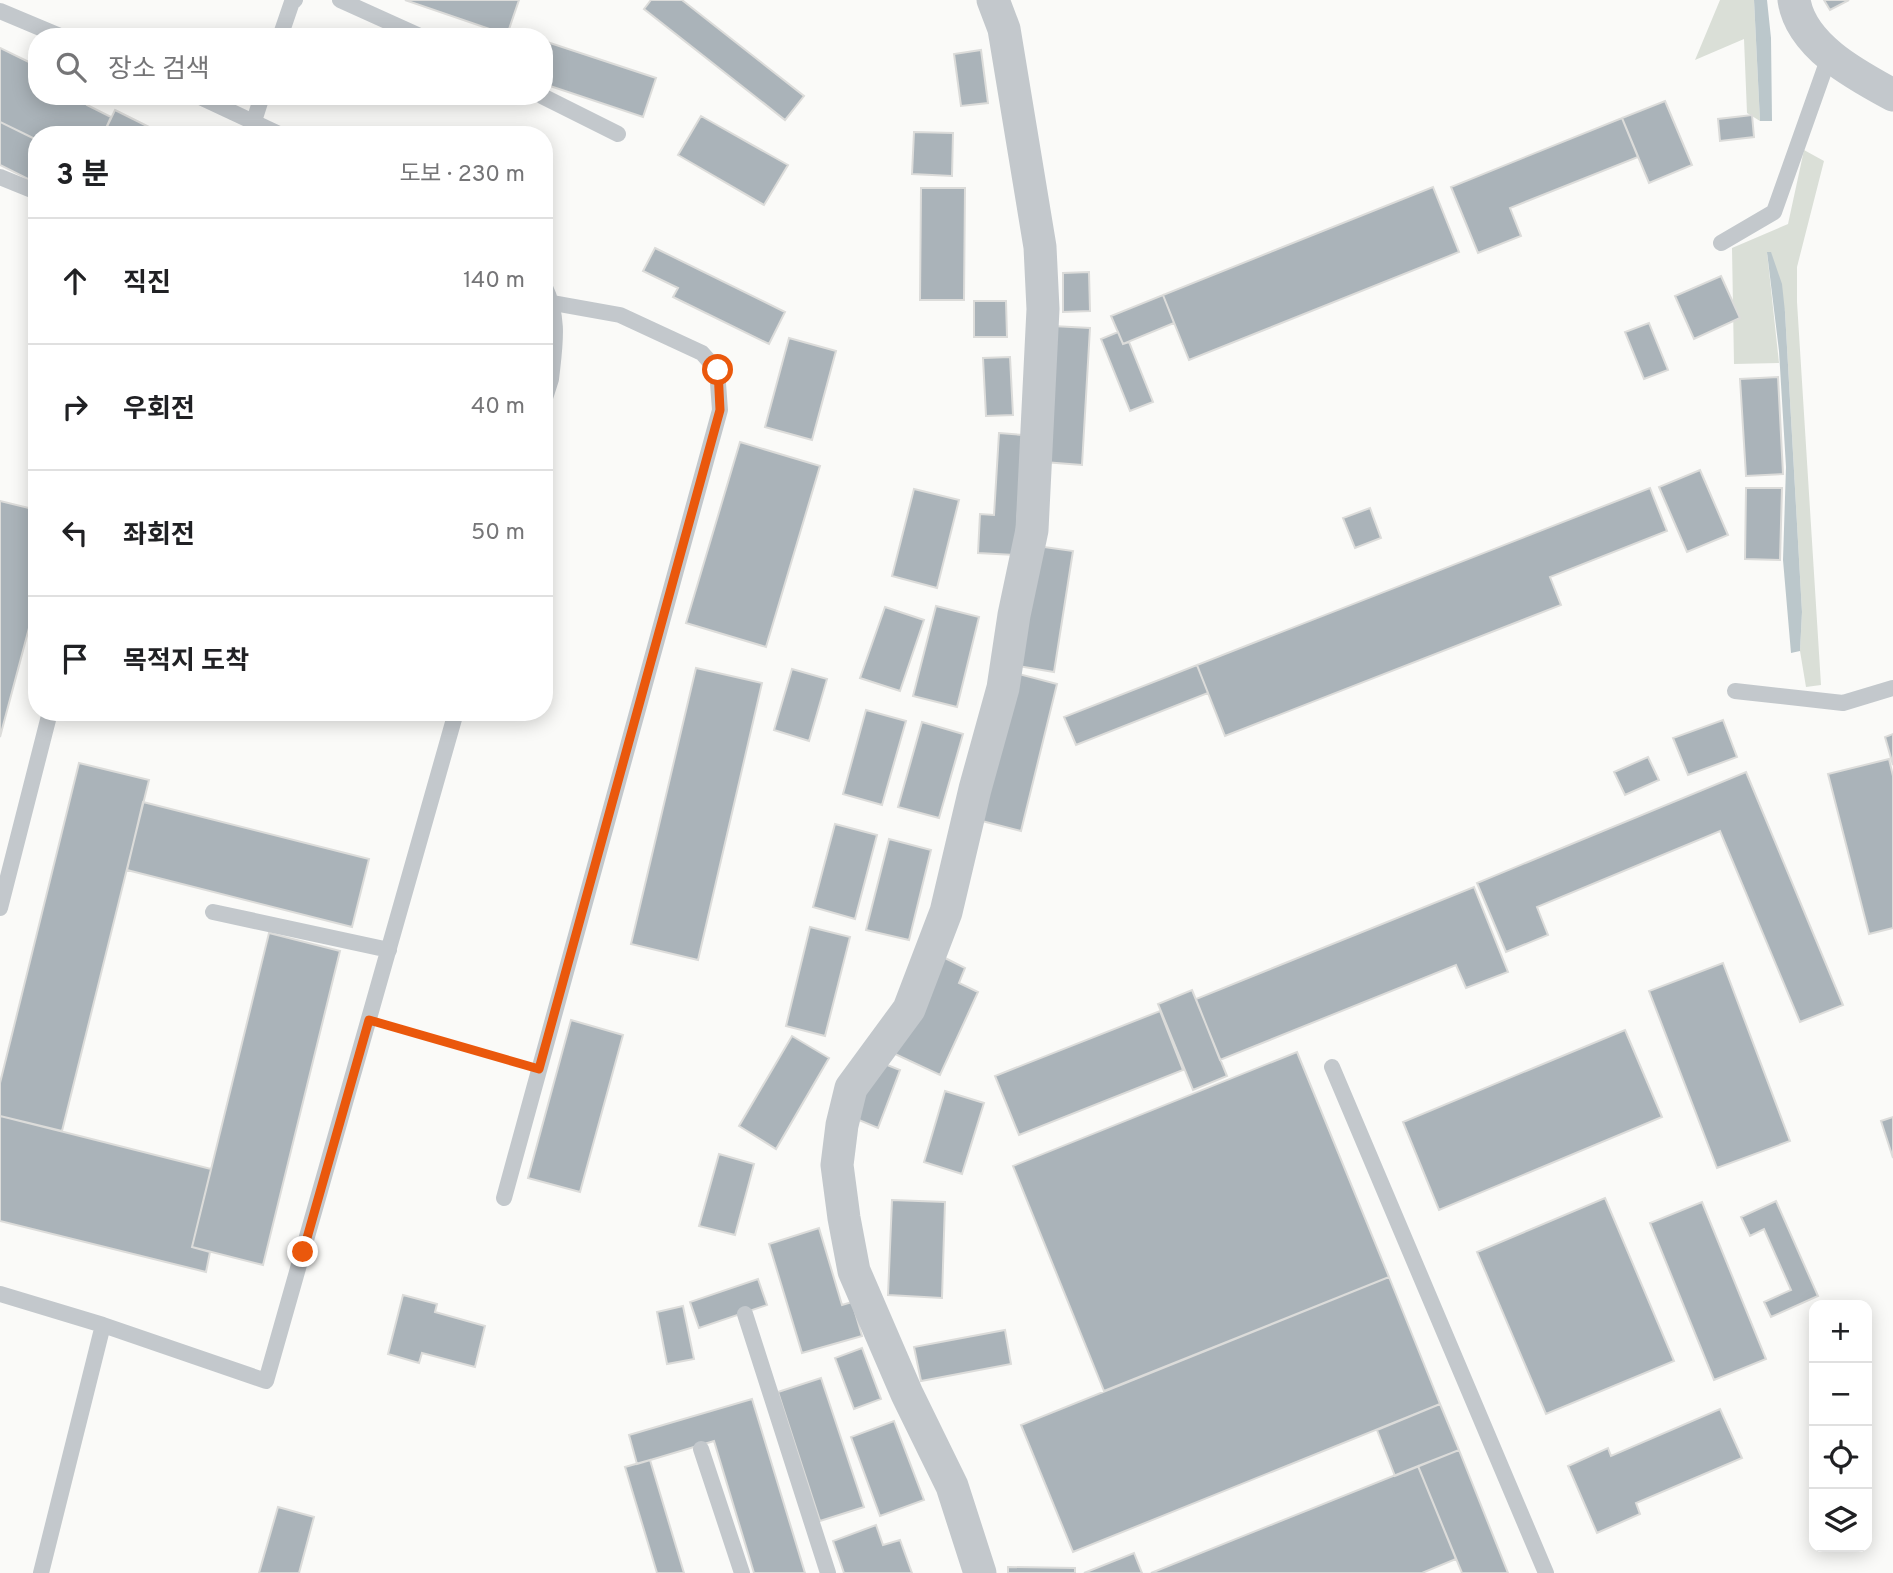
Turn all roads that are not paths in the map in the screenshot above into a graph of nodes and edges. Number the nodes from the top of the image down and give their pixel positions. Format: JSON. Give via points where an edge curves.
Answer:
{"nodes":[{"id":1,"x":295,"y":0,"type":"edge"},
{"id":2,"x":340,"y":0,"type":"edge"},
{"id":3,"x":993,"y":0,"type":"edge"},
{"id":4,"x":1794,"y":0,"type":"edge"},
{"id":5,"x":0,"y":11,"type":"edge"},
{"id":6,"x":40,"y":28,"type":"edge"},
{"id":7,"x":283,"y":28,"type":"edge"},
{"id":8,"x":402,"y":28,"type":"edge"},
{"id":9,"x":1830,"y":54,"type":"junction"},
{"id":10,"x":1893,"y":95,"type":"edge"},
{"id":11,"x":553,"y":102,"type":"edge"},
{"id":12,"x":218,"y":105,"type":"edge"},
{"id":13,"x":259,"y":105,"type":"edge"},
{"id":14,"x":254,"y":121,"type":"junction"},
{"id":15,"x":264,"y":126,"type":"edge"},
{"id":16,"x":618,"y":134,"type":"dead end"},
{"id":17,"x":0,"y":177,"type":"edge"},
{"id":18,"x":28,"y":188,"type":"edge"},
{"id":19,"x":1721,"y":243,"type":"dead end"},
{"id":20,"x":553,"y":303,"type":"joint"},
{"id":21,"x":553,"y":349,"type":"edge"},
{"id":22,"x":1893,"y":688,"type":"edge"},
{"id":23,"x":1735,"y":691,"type":"dead end"},
{"id":24,"x":48,"y":721,"type":"edge"},
{"id":25,"x":453,"y":721,"type":"edge"},
{"id":26,"x":0,"y":908,"type":"edge"},
{"id":27,"x":213,"y":912,"type":"dead end"},
{"id":28,"x":388,"y":950,"type":"junction"},
{"id":29,"x":1332,"y":1067,"type":"dead end"},
{"id":30,"x":504,"y":1198,"type":"dead end"},
{"id":31,"x":0,"y":1294,"type":"edge"},
{"id":32,"x":746,"y":1314,"type":"dead end"},
{"id":33,"x":103,"y":1325,"type":"junction"},
{"id":34,"x":701,"y":1449,"type":"dead end"},
{"id":35,"x":41,"y":1573,"type":"edge"},
{"id":36,"x":742,"y":1573,"type":"edge"},
{"id":37,"x":828,"y":1573,"type":"edge"},
{"id":38,"x":980,"y":1573,"type":"edge"},
{"id":39,"x":1546,"y":1573,"type":"edge"}],
"edges":[{"from":1,"to":7,"type":"lane"},
{"from":2,"to":8,"type":"lane"},
{"from":3,"to":38,"type":"street","via":[[1004,29],[1040,247],[1043,309],[1032,530],[1003,688],[946,912],[909,1009],[851,1088],[837,1165],[854,1271],[952,1486]]},
{"from":4,"to":9,"type":"street","via":[[1807,32]]},
{"from":5,"to":6,"type":"lane"},
{"from":9,"to":10,"type":"street","via":[[1849,71]]},
{"from":9,"to":19,"type":"lane","via":[[1774,212]]},
{"from":11,"to":16,"type":"lane"},
{"from":12,"to":14,"type":"lane"},
{"from":13,"to":14,"type":"lane"},
{"from":14,"to":15,"type":"lane"},
{"from":17,"to":18,"type":"lane"},
{"from":20,"to":21,"type":"lane","via":[[557,329]]},
{"from":20,"to":30,"type":"lane","via":[[620,315],[702,352],[718,370],[720,410]]},
{"from":22,"to":23,"type":"lane","via":[[1843,703]]},
{"from":24,"to":26,"type":"lane"},
{"from":25,"to":28,"type":"lane"},
{"from":27,"to":28,"type":"lane"},
{"from":28,"to":33,"type":"lane","via":[[266,1381]]},
{"from":29,"to":39,"type":"lane"},
{"from":31,"to":33,"type":"lane"},
{"from":32,"to":37,"type":"lane"},
{"from":33,"to":35,"type":"lane"},
{"from":34,"to":36,"type":"lane"}]}
